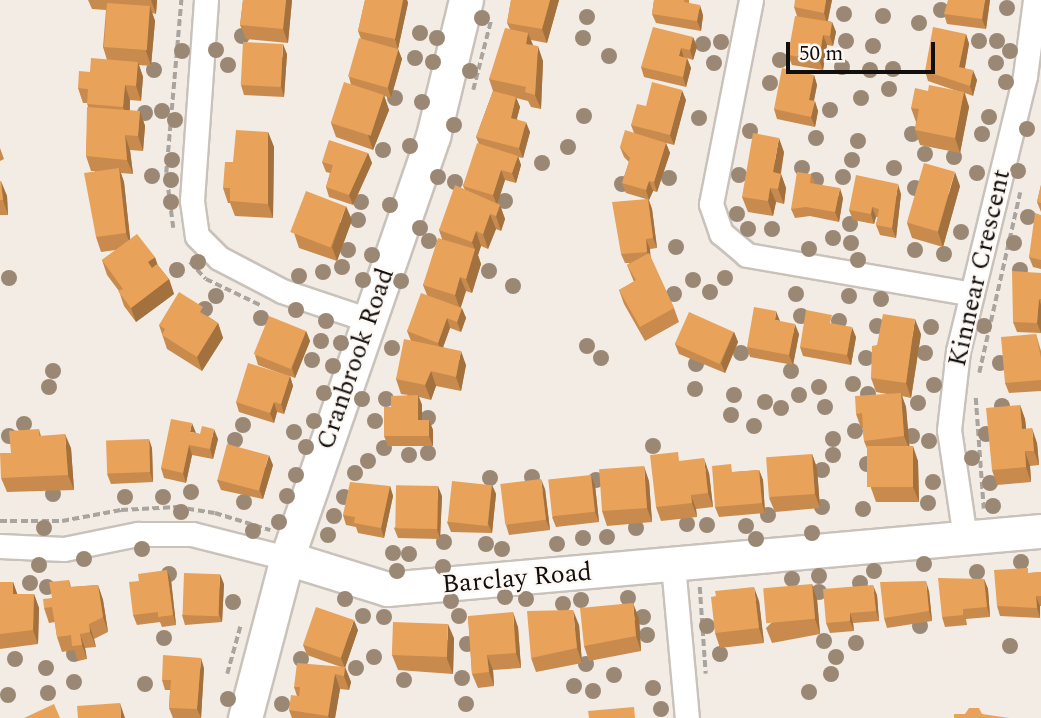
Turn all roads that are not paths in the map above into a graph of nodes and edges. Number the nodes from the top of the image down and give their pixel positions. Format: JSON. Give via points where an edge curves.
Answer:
{"nodes":[{"id":1,"x":206,"y":0,"type":"edge"},
{"id":2,"x":751,"y":0,"type":"edge"},
{"id":3,"x":1035,"y":0,"type":"edge"},
{"id":4,"x":479,"y":6,"type":"edge"},
{"id":5,"x":972,"y":294,"type":"junction"},
{"id":6,"x":369,"y":320,"type":"junction"},
{"id":7,"x":1041,"y":531,"type":"edge"},
{"id":8,"x":965,"y":538,"type":"junction"},
{"id":9,"x":0,"y":545,"type":"edge"},
{"id":10,"x":287,"y":558,"type":"junction"},
{"id":11,"x":685,"y":564,"type":"junction"},
{"id":12,"x":245,"y":718,"type":"edge"},
{"id":13,"x":687,"y":718,"type":"edge"}],
"edges":[{"from":1,"to":6,"type":"street","via":[[191,201],[197,236],[219,258],[282,291]]},
{"from":2,"to":5,"type":"street","via":[[713,184],[711,204],[721,233],[747,255]]},
{"from":3,"to":5,"type":"street","name":"Kinnear Crescent","via":[[1025,76]]},
{"from":4,"to":6,"type":"street","name":"Cranbrook Road"},
{"from":5,"to":8,"type":"street","name":"Kinnear Crescent","via":[[958,351],[949,430]]},
{"from":6,"to":10,"type":"street","name":"Cranbrook Road"},
{"from":7,"to":8,"type":"street","name":"Barclay Road"},
{"from":8,"to":11,"type":"street","name":"Barclay Road"},
{"from":9,"to":10,"type":"street","name":"Barclay Road","via":[[64,549],[138,534],[192,534]]},
{"from":10,"to":11,"type":"street","name":"Barclay Road","via":[[387,589]]},
{"from":10,"to":12,"type":"street","name":"Cranbrook Road"},
{"from":11,"to":13,"type":"street"}]}
